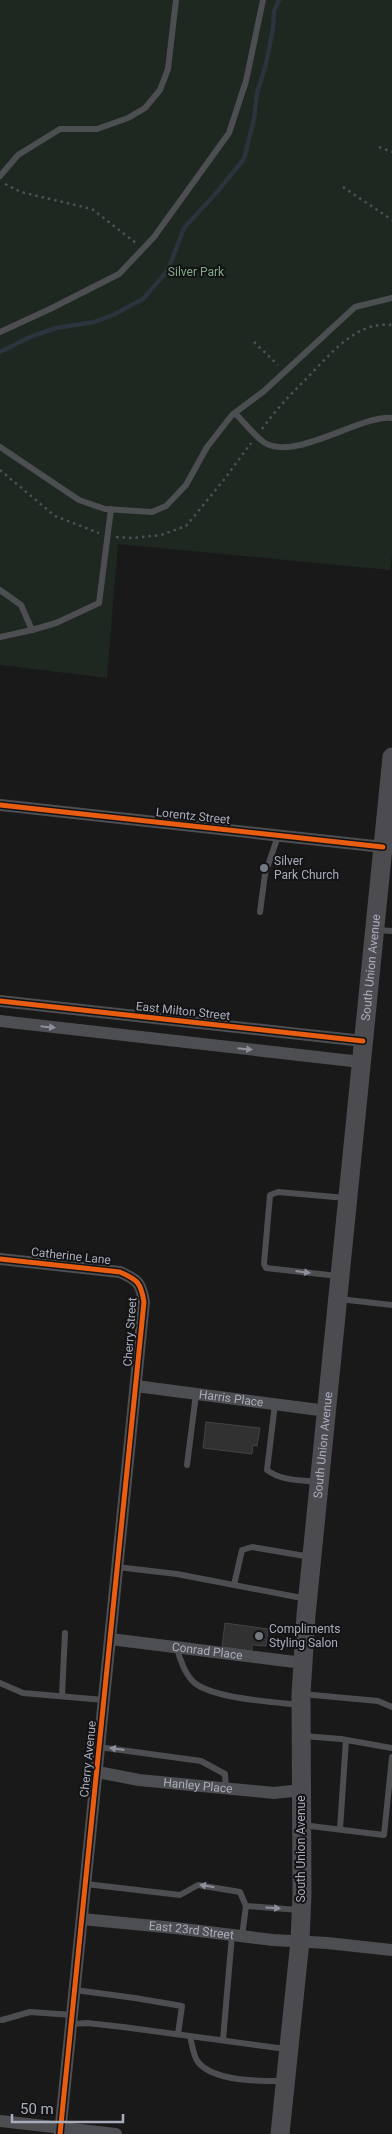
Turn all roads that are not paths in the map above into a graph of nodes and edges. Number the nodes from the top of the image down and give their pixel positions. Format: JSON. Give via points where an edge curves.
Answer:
{"nodes":[{"id":1,"x":176,"y":0,"type":"edge"},
{"id":2,"x":263,"y":0,"type":"edge"},
{"id":3,"x":0,"y":176,"type":"edge"},
{"id":4,"x":392,"y":298,"type":"edge"},
{"id":5,"x":0,"y":332,"type":"edge"},
{"id":6,"x":235,"y":413,"type":"junction"},
{"id":7,"x":392,"y":418,"type":"edge"},
{"id":8,"x":0,"y":447,"type":"edge"},
{"id":9,"x":111,"y":509,"type":"junction"},
{"id":10,"x":0,"y":590,"type":"edge"},
{"id":11,"x":32,"y":630,"type":"junction"},
{"id":12,"x":0,"y":637,"type":"edge"},
{"id":13,"x":392,"y":756,"type":"edge"},
{"id":14,"x":0,"y":805,"type":"edge"},
{"id":15,"x":278,"y":836,"type":"junction"},
{"id":16,"x":383,"y":847,"type":"junction"},
{"id":17,"x":260,"y":912,"type":"dead end"},
{"id":18,"x":383,"y":931,"type":"edge"},
{"id":19,"x":0,"y":1001,"type":"edge"},
{"id":20,"x":106,"y":1013,"type":"junction"},
{"id":21,"x":0,"y":1022,"type":"edge"},
{"id":22,"x":224,"y":1026,"type":"junction"},
{"id":23,"x":105,"y":1033,"type":"junction"},
{"id":24,"x":363,"y":1041,"type":"junction"},
{"id":25,"x":222,"y":1046,"type":"junction"},
{"id":26,"x":361,"y":1062,"type":"junction"},
{"id":27,"x":348,"y":1198,"type":"junction"},
{"id":28,"x":0,"y":1259,"type":"edge"},
{"id":29,"x":340,"y":1276,"type":"junction"},
{"id":30,"x":137,"y":1280,"type":"joint"},
{"id":31,"x":338,"y":1299,"type":"junction"},
{"id":32,"x":392,"y":1305,"type":"edge"},
{"id":33,"x":136,"y":1386,"type":"junction"},
{"id":34,"x":196,"y":1394,"type":"junction"},
{"id":35,"x":274,"y":1404,"type":"junction"},
{"id":36,"x":327,"y":1410,"type":"junction"},
{"id":37,"x":187,"y":1465,"type":"dead end"},
{"id":38,"x":320,"y":1482,"type":"junction"},
{"id":39,"x":312,"y":1558,"type":"junction"},
{"id":40,"x":117,"y":1567,"type":"junction"},
{"id":41,"x":234,"y":1585,"type":"junction"},
{"id":42,"x":308,"y":1599,"type":"junction"},
{"id":43,"x":65,"y":1633,"type":"dead end"},
{"id":44,"x":110,"y":1639,"type":"junction"},
{"id":45,"x":177,"y":1647,"type":"junction"},
{"id":46,"x":303,"y":1663,"type":"junction"},
{"id":47,"x":0,"y":1683,"type":"edge"},
{"id":48,"x":62,"y":1695,"type":"junction"},
{"id":49,"x":104,"y":1700,"type":"junction"},
{"id":50,"x":301,"y":1700,"type":"junction"},
{"id":51,"x":392,"y":1707,"type":"edge"},
{"id":52,"x":300,"y":1736,"type":"junction"},
{"id":53,"x":346,"y":1740,"type":"junction"},
{"id":54,"x":100,"y":1747,"type":"junction"},
{"id":55,"x":392,"y":1748,"type":"edge"},
{"id":56,"x":392,"y":1756,"type":"edge"},
{"id":57,"x":97,"y":1772,"type":"junction"},
{"id":58,"x":226,"y":1788,"type":"junction"},
{"id":59,"x":301,"y":1790,"type":"junction"},
{"id":60,"x":301,"y":1825,"type":"junction"},
{"id":61,"x":340,"y":1830,"type":"junction"},
{"id":62,"x":86,"y":1884,"type":"junction"},
{"id":63,"x":246,"y":1906,"type":"junction"},
{"id":64,"x":301,"y":1910,"type":"junction"},
{"id":65,"x":82,"y":1919,"type":"junction"},
{"id":66,"x":237,"y":1936,"type":"junction"},
{"id":67,"x":300,"y":1941,"type":"junction"},
{"id":68,"x":392,"y":1950,"type":"edge"},
{"id":69,"x":75,"y":1990,"type":"junction"},
{"id":70,"x":72,"y":2019,"type":"junction"},
{"id":71,"x":2,"y":2020,"type":"dead end"},
{"id":72,"x":178,"y":2034,"type":"junction"},
{"id":73,"x":190,"y":2036,"type":"junction"},
{"id":74,"x":223,"y":2040,"type":"junction"},
{"id":75,"x":289,"y":2049,"type":"junction"},
{"id":76,"x":286,"y":2081,"type":"junction"},
{"id":77,"x":0,"y":2121,"type":"edge"},
{"id":78,"x":61,"y":2131,"type":"edge"},
{"id":79,"x":116,"y":2134,"type":"edge"},
{"id":80,"x":280,"y":2134,"type":"edge"}],
"edges":[{"from":1,"to":3,"type":"lane","via":[[168,69],[160,90],[145,108],[97,130],[60,129],[18,155]]},
{"from":2,"to":5,"type":"lane","via":[[246,81],[230,133],[154,237],[119,274]]},
{"from":4,"to":6,"type":"lane","via":[[355,307],[264,391]]},
{"from":6,"to":7,"type":"lane","via":[[266,443],[279,446],[309,443],[373,420]]},
{"from":6,"to":9,"type":"lane","via":[[207,447],[186,485],[166,506],[152,512]]},
{"from":8,"to":9,"type":"lane","via":[[79,500]]},
{"from":9,"to":11,"type":"lane","via":[[99,603]]},
{"from":10,"to":11,"type":"lane","via":[[21,605]]},
{"from":11,"to":12,"type":"lane"},
{"from":13,"to":16,"type":"main road","name":"South Union Avenue"},
{"from":14,"to":15,"type":"street","name":"Lorentz Street"},
{"from":15,"to":16,"type":"street","name":"Lorentz Street"},
{"from":15,"to":17,"type":"lane","via":[[265,874]]},
{"from":16,"to":18,"type":"main road","name":"South Union Avenue"},
{"from":18,"to":24,"type":"main road","name":"South Union Avenue"},
{"from":19,"to":20,"type":"street","name":"East Milton Street"},
{"from":20,"to":22,"type":"street","name":"East Milton Street"},
{"from":20,"to":23,"type":"street"},
{"from":21,"to":23,"type":"street","one_way":true},
{"from":22,"to":24,"type":"street","name":"East Milton Street"},
{"from":22,"to":25,"type":"street","name":"East Milton Street"},
{"from":23,"to":25,"type":"street"},
{"from":24,"to":26,"type":"main road","name":"South Union Avenue"},
{"from":25,"to":26,"type":"street","one_way":true},
{"from":26,"to":27,"type":"main road","name":"South Union Avenue"},
{"from":27,"to":29,"type":"main road","name":"South Union Avenue"},
{"from":27,"to":29,"type":"lane","one_way":true,"via":[[270,1195],[266,1268]]},
{"from":28,"to":30,"type":"street","name":"Catherine Lane","via":[[115,1271]]},
{"from":29,"to":31,"type":"main road","name":"South Union Avenue"},
{"from":30,"to":33,"type":"street","name":"Cherry Street","via":[[144,1302]]},
{"from":31,"to":32,"type":"lane"},
{"from":31,"to":36,"type":"main road","name":"South Union Avenue"},
{"from":33,"to":34,"type":"street","name":"Harris Place"},
{"from":33,"to":40,"type":"street","name":"Cherry Avenue"},
{"from":34,"to":35,"type":"street","name":"Harris Place"},
{"from":34,"to":37,"type":"lane"},
{"from":35,"to":36,"type":"street","name":"Harris Place"},
{"from":35,"to":38,"type":"lane","via":[[267,1470],[274,1476],[287,1479]]},
{"from":36,"to":38,"type":"main road","name":"South Union Avenue"},
{"from":38,"to":39,"type":"main road","name":"South Union Avenue"},
{"from":39,"to":41,"type":"lane","via":[[252,1547],[242,1550]]},
{"from":39,"to":42,"type":"main road","name":"South Union Avenue"},
{"from":40,"to":41,"type":"lane"},
{"from":40,"to":44,"type":"street","name":"Cherry Avenue"},
{"from":41,"to":42,"type":"lane"},
{"from":42,"to":46,"type":"main road","name":"South Union Avenue"},
{"from":43,"to":48,"type":"lane"},
{"from":44,"to":45,"type":"street","name":"Conrad Place"},
{"from":44,"to":49,"type":"street","name":"Cherry Avenue"},
{"from":45,"to":46,"type":"street","name":"Conrad Place"},
{"from":45,"to":50,"type":"lane","via":[[180,1660],[195,1683],[212,1691],[258,1700]]},
{"from":46,"to":50,"type":"main road","name":"South Union Avenue"},
{"from":47,"to":48,"type":"lane","via":[[23,1692]]},
{"from":48,"to":49,"type":"lane"},
{"from":49,"to":54,"type":"street","name":"Cherry Avenue"},
{"from":50,"to":51,"type":"lane","via":[[378,1701]]},
{"from":50,"to":52,"type":"main road","name":"South Union Avenue"},
{"from":52,"to":53,"type":"lane"},
{"from":52,"to":59,"type":"main road","name":"South Union Avenue"},
{"from":53,"to":55,"type":"lane"},
{"from":53,"to":61,"type":"lane"},
{"from":54,"to":57,"type":"street","name":"Cherry Avenue"},
{"from":58,"to":54,"type":"lane","one_way":true,"via":[[226,1774],[201,1761]]},
{"from":56,"to":61,"type":"lane","via":[[384,1834]]},
{"from":57,"to":58,"type":"street","name":"Hanley Place","via":[[139,1780]]},
{"from":57,"to":62,"type":"street","name":"Cherry Avenue"},
{"from":58,"to":59,"type":"street","name":"Hanley Place","via":[[274,1793]]},
{"from":59,"to":60,"type":"main road","name":"South Union Avenue"},
{"from":60,"to":61,"type":"lane"},
{"from":60,"to":64,"type":"main road","name":"South Union Avenue"},
{"from":63,"to":62,"type":"lane","one_way":true,"via":[[240,1892],[198,1885],[180,1895]]},
{"from":62,"to":65,"type":"street","name":"Cherry Avenue"},
{"from":63,"to":64,"type":"lane","one_way":true},
{"from":63,"to":66,"type":"lane"},
{"from":64,"to":67,"type":"main road","name":"South Union Avenue"},
{"from":65,"to":66,"type":"street","name":"East 23rd Street"},
{"from":65,"to":69,"type":"street","name":"Cherry Avenue"},
{"from":66,"to":67,"type":"street","name":"East 23rd Street"},
{"from":66,"to":74,"type":"lane"},
{"from":67,"to":68,"type":"street","name":"East 23rd Street"},
{"from":67,"to":75,"type":"main road","name":"South Union Avenue"},
{"from":69,"to":70,"type":"street","name":"Cherry Avenue"},
{"from":69,"to":72,"type":"lane","via":[[182,2006]]},
{"from":70,"to":71,"type":"lane","via":[[30,2012]]},
{"from":70,"to":72,"type":"lane"},
{"from":70,"to":78,"type":"street","name":"Cherry Avenue"},
{"from":72,"to":73,"type":"lane"},
{"from":73,"to":74,"type":"lane"},
{"from":73,"to":76,"type":"lane","via":[[196,2061],[203,2067],[228,2078]]},
{"from":74,"to":75,"type":"lane"},
{"from":75,"to":76,"type":"main road","name":"South Union Avenue"},
{"from":76,"to":80,"type":"main road","name":"South Union Avenue"},
{"from":77,"to":78,"type":"street"},
{"from":78,"to":79,"type":"street"}]}
